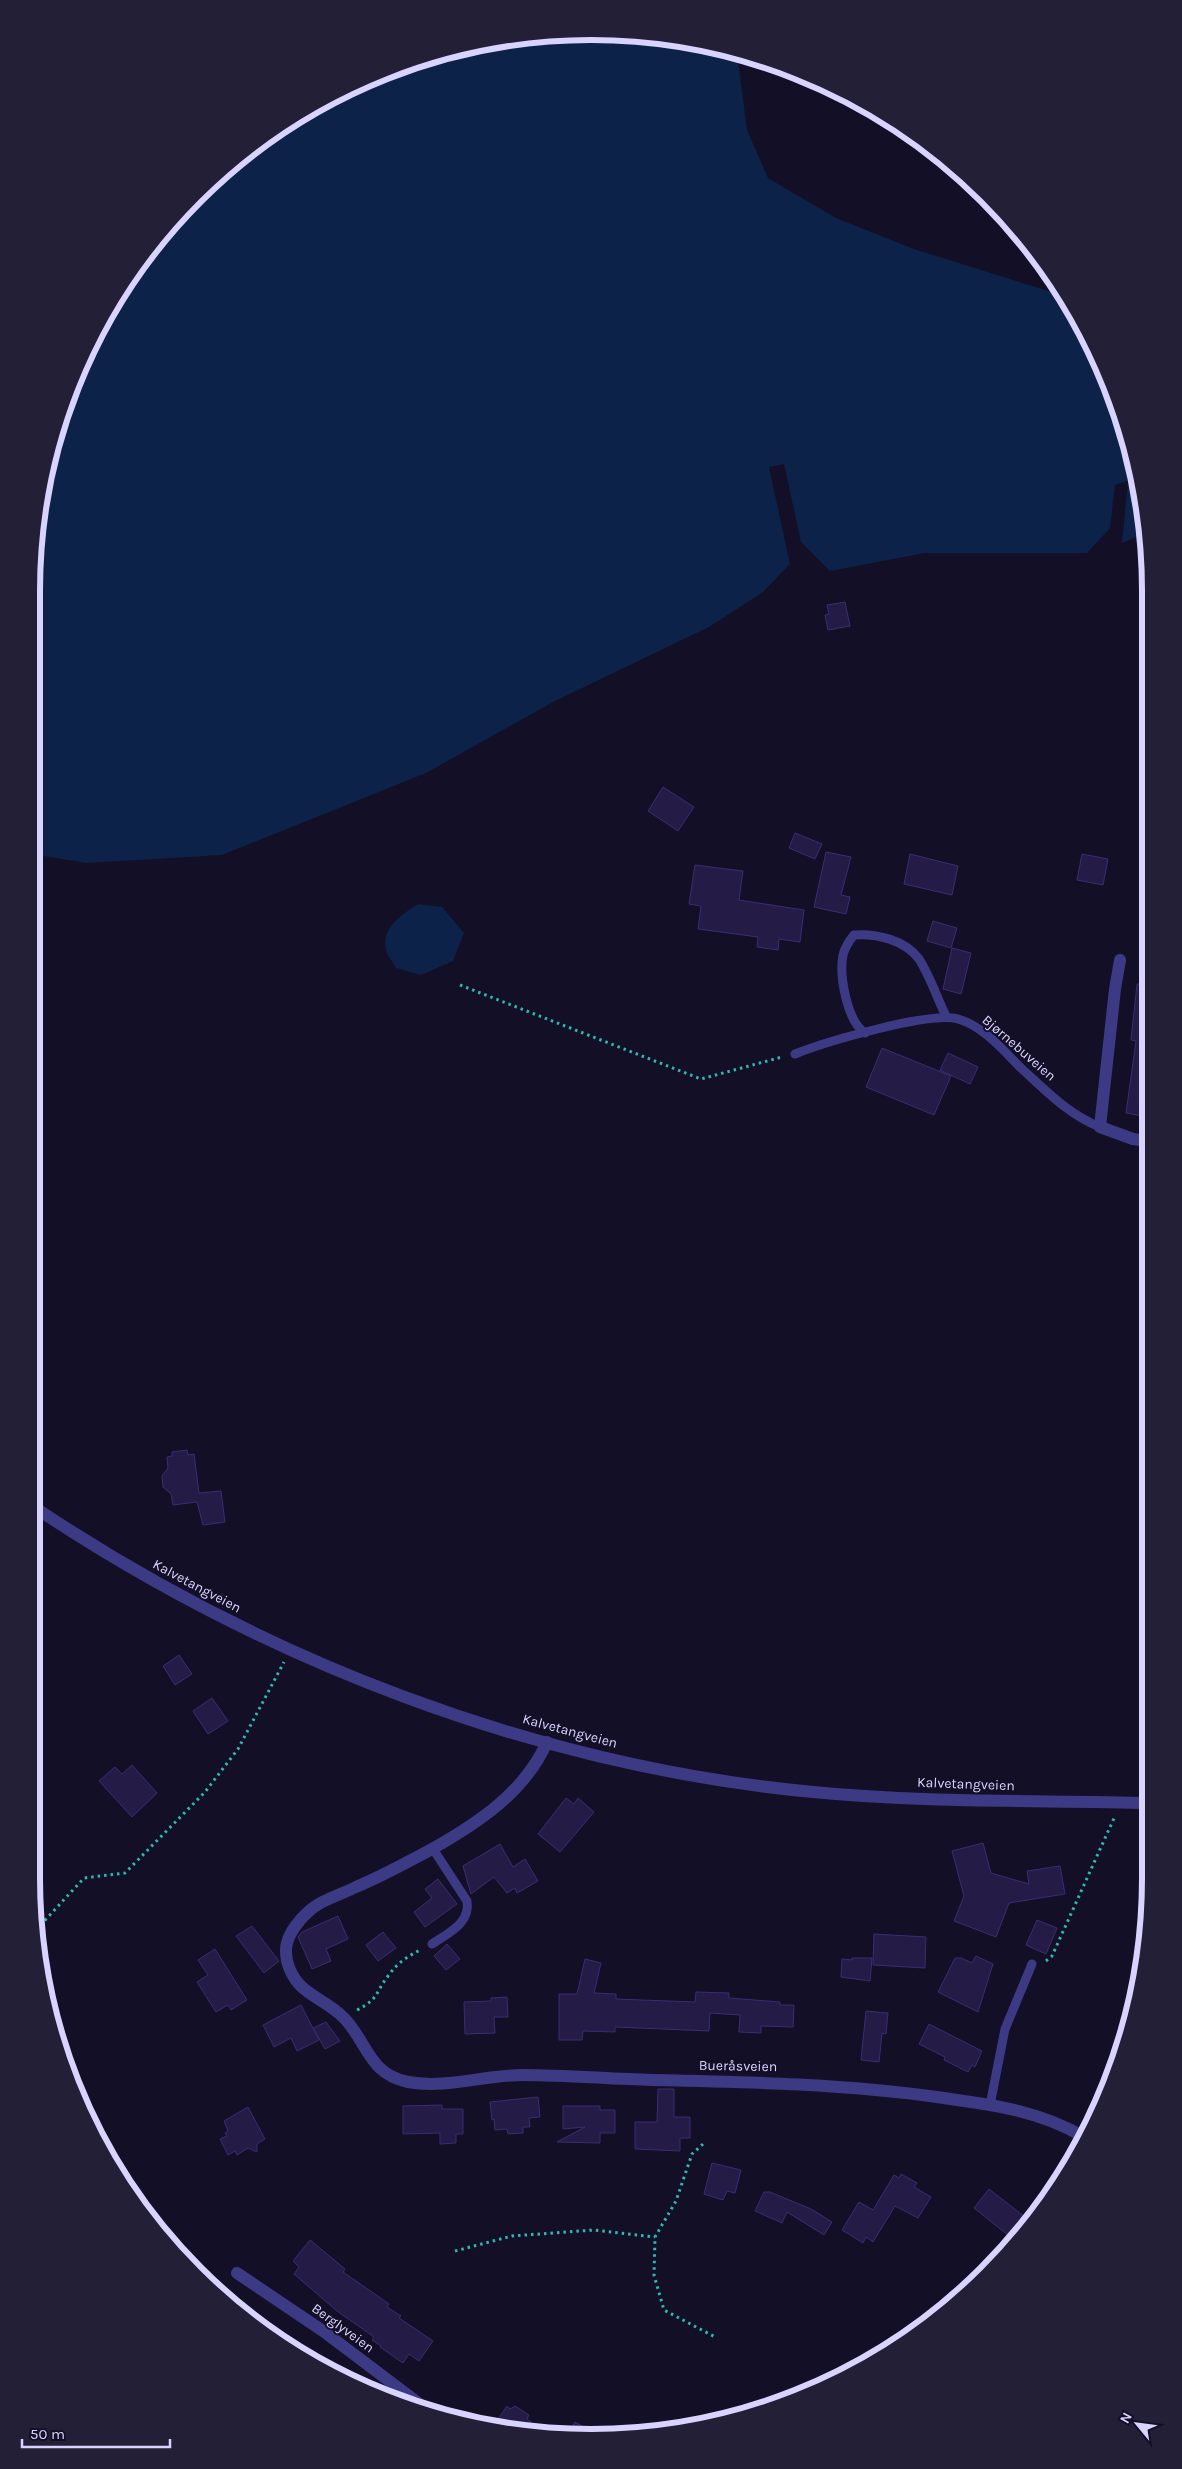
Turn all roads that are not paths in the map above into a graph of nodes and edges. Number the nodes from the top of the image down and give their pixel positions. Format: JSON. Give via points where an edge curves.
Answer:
{"nodes":[{"id":1,"x":1120,"y":960,"type":"dead end"},
{"id":2,"x":946,"y":1016,"type":"junction"},
{"id":3,"x":865,"y":1033,"type":"junction"},
{"id":4,"x":795,"y":1054,"type":"road end"},
{"id":5,"x":1100,"y":1127,"type":"junction"},
{"id":6,"x":1142,"y":1140,"type":"edge"},
{"id":7,"x":40,"y":1510,"type":"edge"},
{"id":8,"x":546,"y":1742,"type":"junction"},
{"id":9,"x":1142,"y":1803,"type":"edge"},
{"id":10,"x":433,"y":1848,"type":"junction"},
{"id":11,"x":432,"y":1944,"type":"road end"},
{"id":12,"x":1031,"y":1967,"type":"road end"},
{"id":13,"x":990,"y":2104,"type":"junction"},
{"id":14,"x":1079,"y":2134,"type":"edge"},
{"id":15,"x":237,"y":2273,"type":"dead end"},
{"id":16,"x":415,"y":2400,"type":"edge"}],
"edges":[{"from":1,"to":5,"type":"street"},
{"from":2,"to":3,"type":"lane","name":"Bjørnebuveien"},
{"from":2,"to":3,"type":"lane","via":[[918,958],[885,937],[854,934],[844,954],[843,972],[853,1019]]},
{"from":2,"to":5,"type":"lane","name":"Bjørnebuveien","via":[[960,1019],[984,1033],[1076,1116]]},
{"from":3,"to":4,"type":"lane","name":"Bjørnebuveien"},
{"from":5,"to":6,"type":"street","name":"Bjørnebuveien"},
{"from":7,"to":8,"type":"street","name":"Kalvetangveien","via":[[129,1566],[231,1622],[291,1650],[443,1710]]},
{"from":8,"to":9,"type":"street","name":"Kalvetangveien","via":[[714,1779],[812,1792],[999,1801]]},
{"from":8,"to":10,"type":"street","via":[[516,1788],[500,1804]]},
{"from":10,"to":11,"type":"lane","via":[[468,1901],[469,1910],[461,1923]]},
{"from":10,"to":13,"type":"street","name":"Bueråsveien","via":[[308,1911],[287,1942],[285,1952],[290,1971],[306,1992],[343,2017],[385,2074],[408,2082],[521,2075],[827,2085]]},
{"from":12,"to":13,"type":"lane","via":[[1005,2030]]},
{"from":13,"to":14,"type":"street","name":"Bueråsveien","via":[[1051,2120]]},
{"from":15,"to":16,"type":"street","name":"Berglyveien","via":[[323,2331]]}]}
